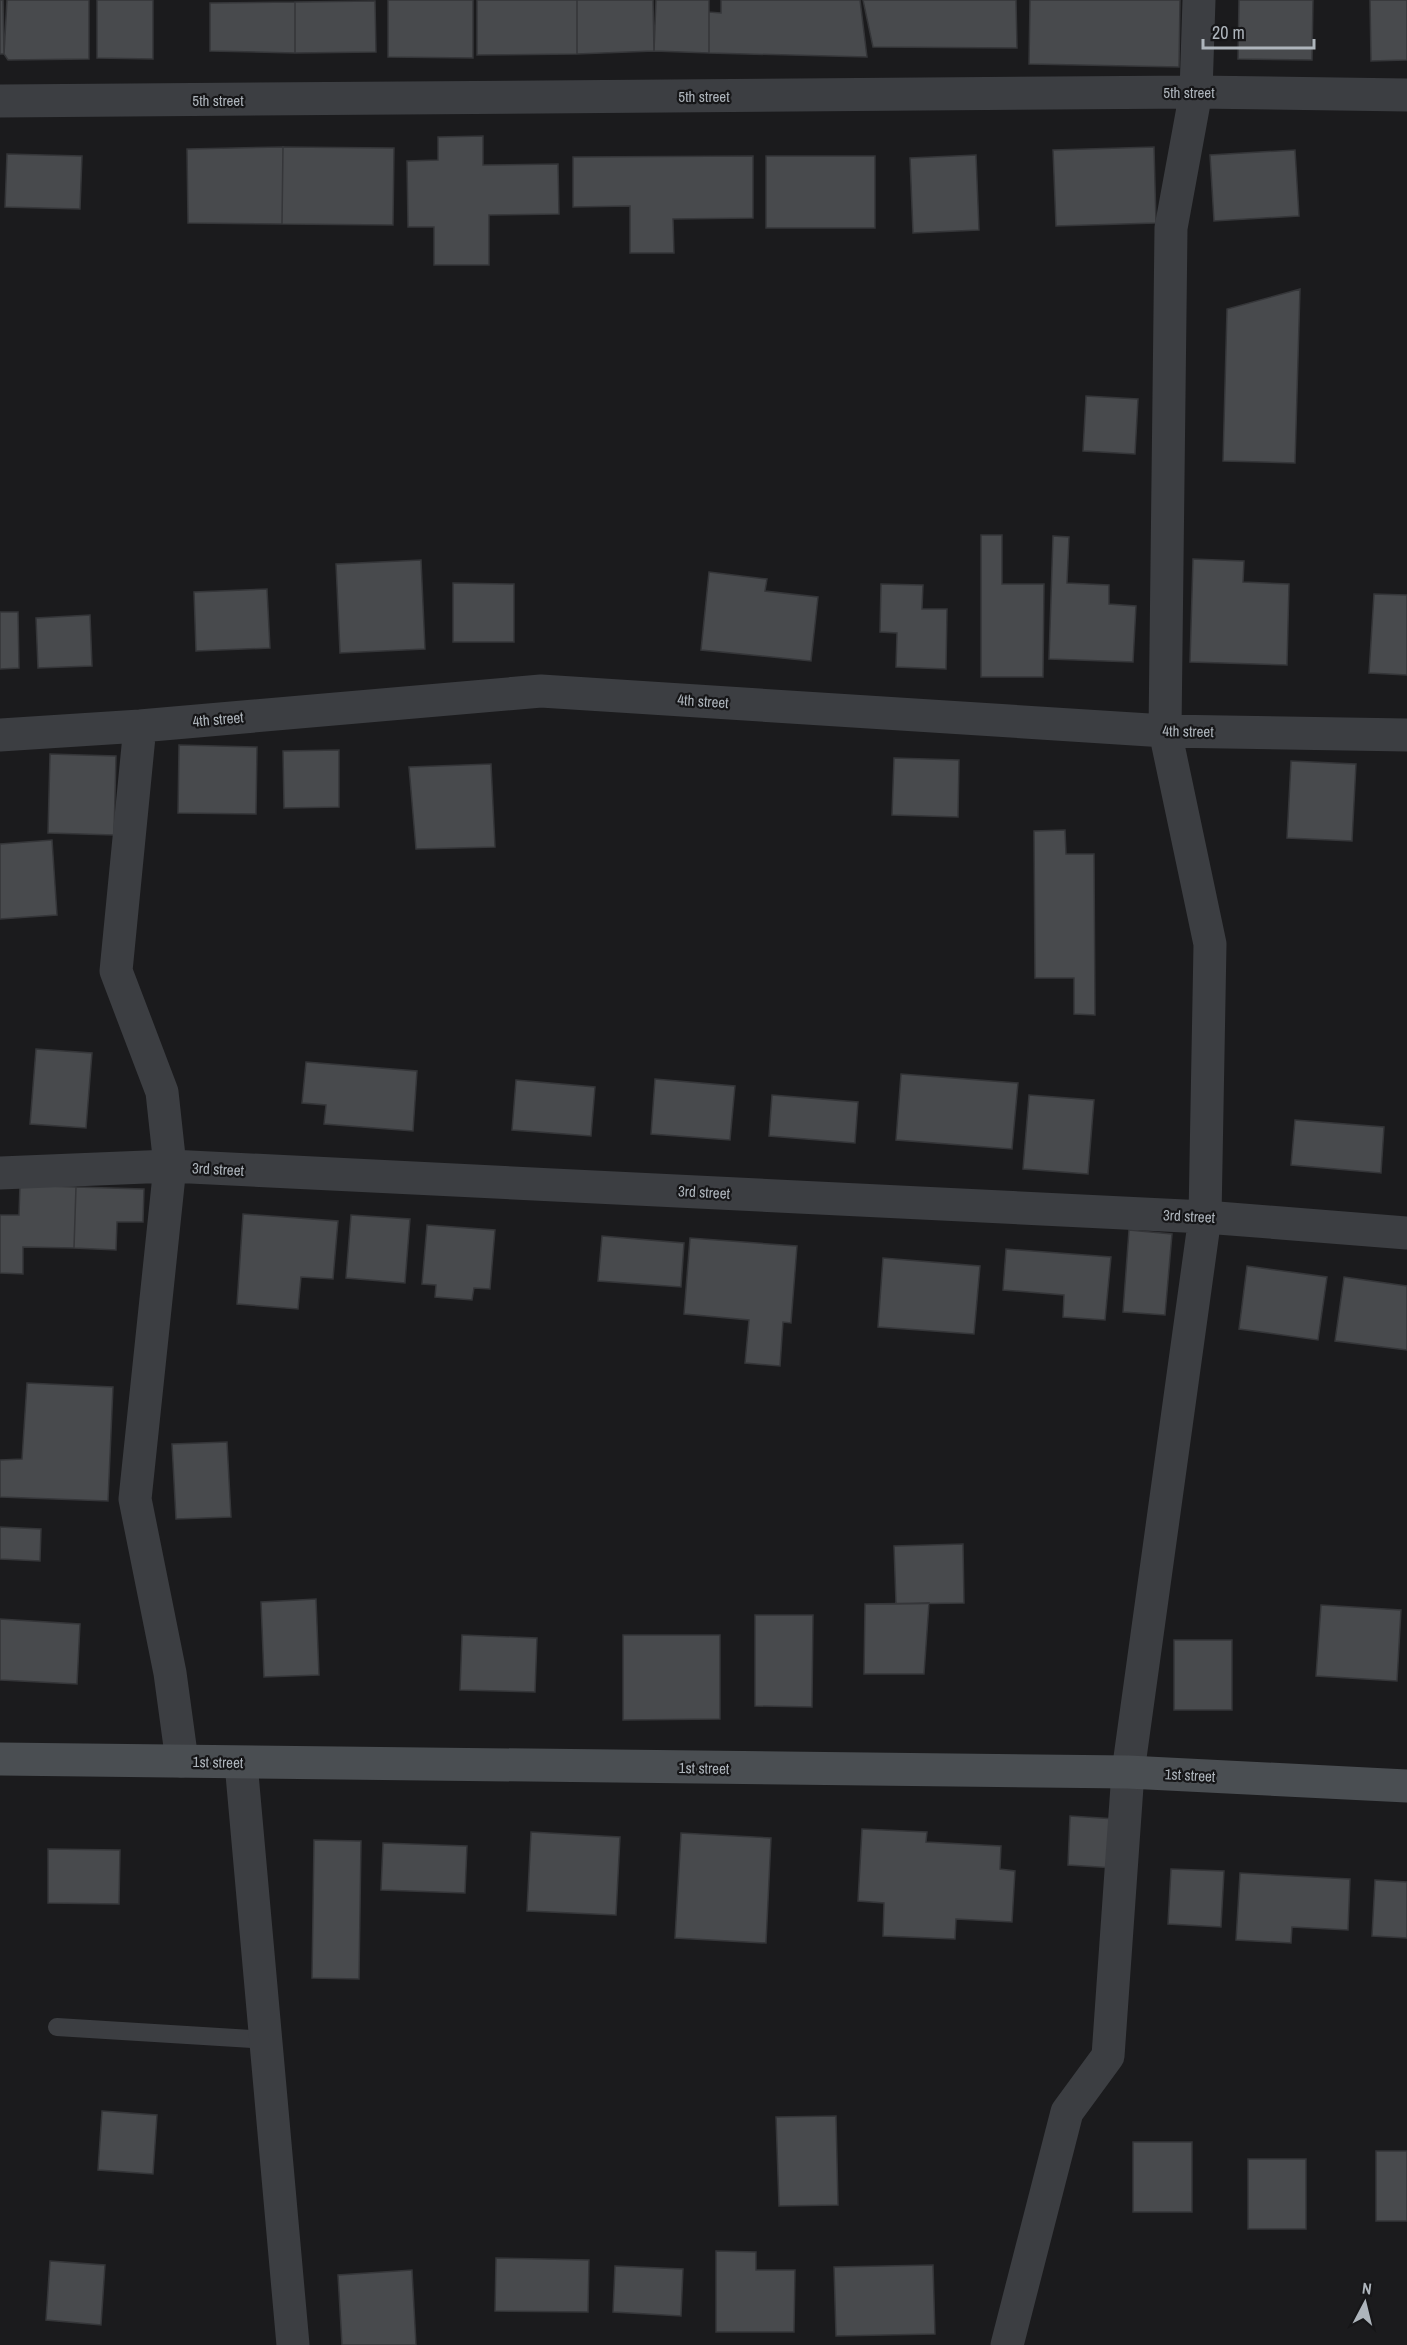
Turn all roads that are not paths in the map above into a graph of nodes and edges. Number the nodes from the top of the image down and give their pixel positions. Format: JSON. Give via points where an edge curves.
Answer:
{"nodes":[{"id":1,"x":1198,"y":0,"type":"edge"},
{"id":2,"x":1196,"y":92,"type":"junction"},
{"id":3,"x":1407,"y":95,"type":"edge"},
{"id":4,"x":0,"y":101,"type":"edge"},
{"id":5,"x":140,"y":726,"type":"junction"},
{"id":6,"x":1165,"y":731,"type":"junction"},
{"id":7,"x":0,"y":735,"type":"edge"},
{"id":8,"x":1407,"y":735,"type":"edge"},
{"id":9,"x":170,"y":1166,"type":"junction"},
{"id":10,"x":0,"y":1173,"type":"edge"},
{"id":11,"x":1205,"y":1217,"type":"junction"},
{"id":12,"x":1407,"y":1233,"type":"edge"},
{"id":13,"x":0,"y":1759,"type":"edge"},
{"id":14,"x":182,"y":1761,"type":"junction"},
{"id":15,"x":241,"y":1762,"type":"junction"},
{"id":16,"x":1128,"y":1772,"type":"junction"},
{"id":17,"x":1407,"y":1785,"type":"edge"},
{"id":18,"x":57,"y":2027,"type":"dead end"},
{"id":19,"x":267,"y":2040,"type":"junction"},
{"id":20,"x":293,"y":2345,"type":"edge"},
{"id":21,"x":1007,"y":2345,"type":"edge"}],
"edges":[{"from":1,"to":2,"type":"street"},
{"from":2,"to":3,"type":"street","name":"5th street"},
{"from":2,"to":4,"type":"street","name":"5th street"},
{"from":2,"to":6,"type":"street","via":[[1171,228]]},
{"from":5,"to":6,"type":"street","name":"4th street","via":[[541,690]]},
{"from":5,"to":7,"type":"street","name":"4th street"},
{"from":5,"to":9,"type":"street","via":[[116,970],[162,1092]]},
{"from":6,"to":8,"type":"street","name":"4th street"},
{"from":6,"to":11,"type":"street","via":[[1210,944]]},
{"from":9,"to":10,"type":"street","name":"3rd street"},
{"from":9,"to":11,"type":"street","name":"3rd street"},
{"from":9,"to":14,"type":"street","via":[[135,1499],[170,1673]]},
{"from":11,"to":12,"type":"street","name":"3rd street"},
{"from":11,"to":16,"type":"street"},
{"from":13,"to":14,"type":"main road","name":"1st street"},
{"from":14,"to":15,"type":"main road","name":"1st street"},
{"from":15,"to":16,"type":"main road","name":"1st street"},
{"from":15,"to":19,"type":"street"},
{"from":16,"to":17,"type":"main road","name":"1st street"},
{"from":16,"to":21,"type":"street","via":[[1108,2056],[1067,2112]]},
{"from":18,"to":19,"type":"lane"},
{"from":19,"to":20,"type":"street"}]}
